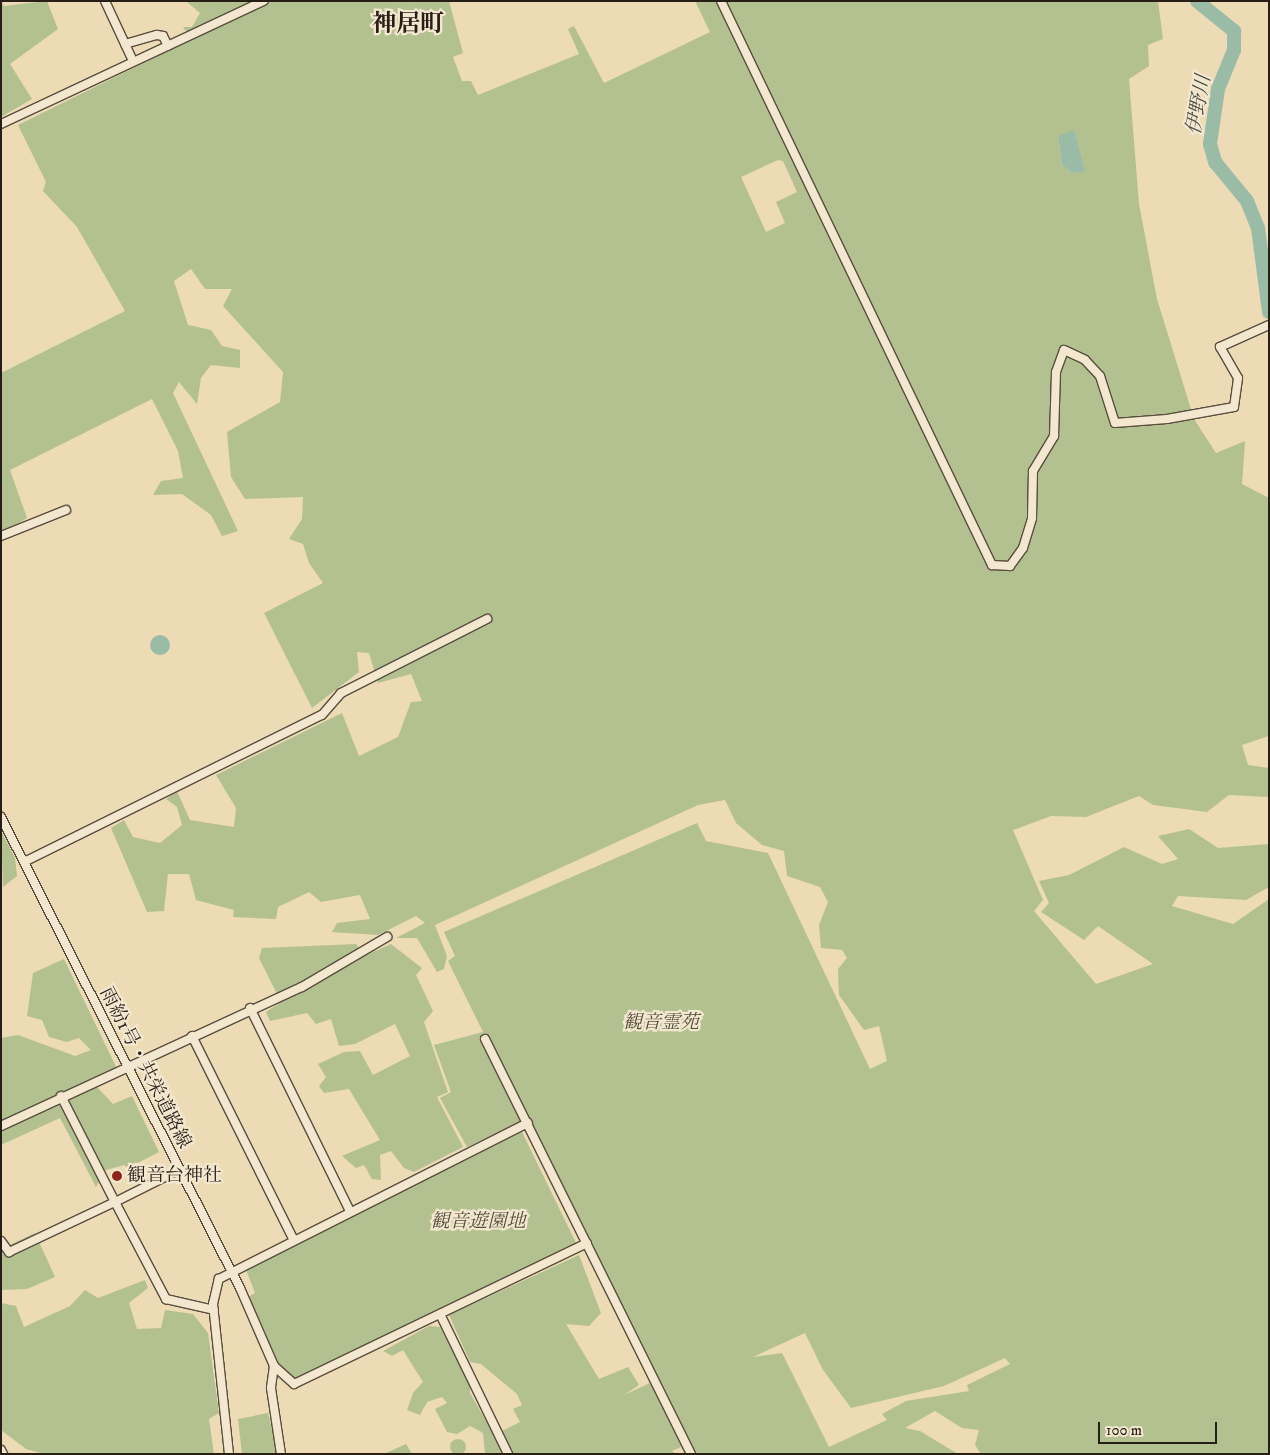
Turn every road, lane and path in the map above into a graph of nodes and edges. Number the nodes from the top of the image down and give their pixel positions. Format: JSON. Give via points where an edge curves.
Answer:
{"nodes":[{"id":1,"x":105,"y":1,"type":"edge"},
{"id":2,"x":264,"y":1,"type":"edge"},
{"id":3,"x":721,"y":1,"type":"edge"},
{"id":4,"x":125,"y":44,"type":"junction"},
{"id":5,"x":168,"y":46,"type":"junction"},
{"id":6,"x":133,"y":61,"type":"junction"},
{"id":7,"x":1,"y":124,"type":"edge"},
{"id":8,"x":1269,"y":325,"type":"edge"},
{"id":9,"x":66,"y":510,"type":"dead end"},
{"id":10,"x":1,"y":536,"type":"edge"},
{"id":11,"x":488,"y":619,"type":"dead end"},
{"id":12,"x":1,"y":817,"type":"edge"},
{"id":13,"x":24,"y":862,"type":"junction"},
{"id":14,"x":386,"y":937,"type":"dead end"},
{"id":15,"x":250,"y":1008,"type":"junction"},
{"id":16,"x":192,"y":1036,"type":"junction"},
{"id":17,"x":485,"y":1039,"type":"dead end"},
{"id":18,"x":126,"y":1065,"type":"junction"},
{"id":19,"x":61,"y":1096,"type":"junction"},
{"id":20,"x":528,"y":1123,"type":"junction"},
{"id":21,"x":1,"y":1126,"type":"edge"},
{"id":22,"x":178,"y":1170,"type":"junction"},
{"id":23,"x":115,"y":1202,"type":"junction"},
{"id":24,"x":350,"y":1211,"type":"junction"},
{"id":25,"x":293,"y":1239,"type":"junction"},
{"id":26,"x":1,"y":1241,"type":"edge"},
{"id":27,"x":587,"y":1243,"type":"junction"},
{"id":28,"x":229,"y":1270,"type":"junction"},
{"id":29,"x":214,"y":1310,"type":"junction"},
{"id":30,"x":440,"y":1314,"type":"junction"},
{"id":31,"x":274,"y":1366,"type":"junction"},
{"id":32,"x":1,"y":1450,"type":"edge"},
{"id":33,"x":4,"y":1454,"type":"edge"},
{"id":34,"x":229,"y":1454,"type":"edge"},
{"id":35,"x":281,"y":1454,"type":"edge"},
{"id":36,"x":508,"y":1454,"type":"edge"},
{"id":37,"x":691,"y":1454,"type":"edge"}],
"edges":[{"from":1,"to":4,"type":"street"},
{"from":2,"to":5,"type":"street"},
{"from":3,"to":8,"type":"street","via":[[992,565],[1010,566],[1023,548],[1032,518],[1033,471],[1054,436],[1056,372],[1064,350],[1085,360],[1100,376],[1115,423],[1167,419],[1234,407],[1238,378],[1220,347]]},
{"from":4,"to":5,"type":"street","via":[[157,34]]},
{"from":4,"to":6,"type":"street"},
{"from":5,"to":6,"type":"street"},
{"from":6,"to":7,"type":"street"},
{"from":9,"to":10,"type":"street"},
{"from":11,"to":13,"type":"street","via":[[341,693],[322,715]]},
{"from":12,"to":13,"type":"street","name":"雨紛1号・共栄道路線"},
{"from":13,"to":18,"type":"street","name":"雨紛1号・共栄道路線"},
{"from":14,"to":15,"type":"street","via":[[325,975]]},
{"from":15,"to":16,"type":"street"},
{"from":15,"to":24,"type":"street"},
{"from":16,"to":18,"type":"street"},
{"from":16,"to":25,"type":"street"},
{"from":17,"to":20,"type":"street"},
{"from":18,"to":19,"type":"street"},
{"from":18,"to":22,"type":"street","name":"雨紛1号・共栄道路線"},
{"from":19,"to":21,"type":"street"},
{"from":19,"to":23,"type":"street"},
{"from":20,"to":24,"type":"street"},
{"from":20,"to":27,"type":"street"},
{"from":22,"to":23,"type":"street"},
{"from":22,"to":28,"type":"street","name":"雨紛1号・共栄道路線"},
{"from":23,"to":26,"type":"street","via":[[9,1252]]},
{"from":23,"to":29,"type":"street","via":[[166,1299]]},
{"from":24,"to":25,"type":"street"},
{"from":25,"to":28,"type":"street"},
{"from":27,"to":30,"type":"street"},
{"from":27,"to":37,"type":"street"},
{"from":28,"to":29,"type":"street","via":[[214,1290]]},
{"from":28,"to":31,"type":"street","name":"雨紛1号・共栄道路線"},
{"from":29,"to":34,"type":"street"},
{"from":30,"to":31,"type":"street","via":[[294,1384]]},
{"from":30,"to":36,"type":"street"},
{"from":31,"to":35,"type":"street","via":[[271,1388]]},
{"from":32,"to":33,"type":"street"}]}
